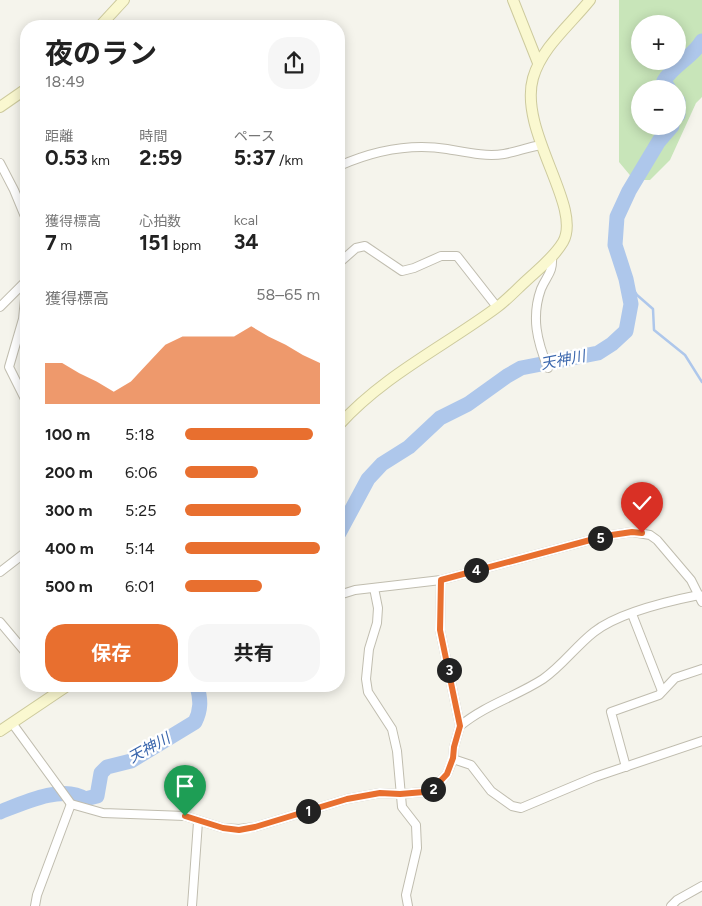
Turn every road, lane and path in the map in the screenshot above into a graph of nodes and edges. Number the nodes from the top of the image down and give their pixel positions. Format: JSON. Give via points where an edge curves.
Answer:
{"nodes":[{"id":1,"x":124,"y":0,"type":"edge"},
{"id":2,"x":513,"y":0,"type":"edge"},
{"id":3,"x":590,"y":0,"type":"edge"},
{"id":4,"x":106,"y":20,"type":"edge"},
{"id":5,"x":538,"y":64,"type":"junction"},
{"id":6,"x":20,"y":93,"type":"edge"},
{"id":7,"x":0,"y":107,"type":"edge"},
{"id":8,"x":541,"y":145,"type":"junction"},
{"id":9,"x":345,"y":163,"type":"edge"},
{"id":10,"x":0,"y":164,"type":"edge"},
{"id":11,"x":20,"y":204,"type":"edge"},
{"id":12,"x":552,"y":257,"type":"junction"},
{"id":13,"x":345,"y":258,"type":"edge"},
{"id":14,"x":20,"y":287,"type":"edge"},
{"id":15,"x":0,"y":307,"type":"edge"},
{"id":16,"x":498,"y":307,"type":"junction"},
{"id":17,"x":20,"y":329,"type":"edge"},
{"id":18,"x":548,"y":368,"type":"dead end"},
{"id":19,"x":20,"y":390,"type":"edge"},
{"id":20,"x":345,"y":419,"type":"edge"},
{"id":21,"x":20,"y":557,"type":"edge"},
{"id":22,"x":0,"y":572,"type":"edge"},
{"id":23,"x":441,"y":580,"type":"junction"},
{"id":24,"x":374,"y":588,"type":"junction"},
{"id":25,"x":345,"y":593,"type":"edge"},
{"id":26,"x":700,"y":599,"type":"edge"},
{"id":27,"x":632,"y":614,"type":"junction"},
{"id":28,"x":0,"y":622,"type":"edge"},
{"id":29,"x":20,"y":646,"type":"edge"},
{"id":30,"x":702,"y":669,"type":"edge"},
{"id":31,"x":662,"y":691,"type":"junction"},
{"id":32,"x":55,"y":692,"type":"edge"},
{"id":33,"x":12,"y":723,"type":"junction"},
{"id":34,"x":460,"y":726,"type":"junction"},
{"id":35,"x":0,"y":731,"type":"edge"},
{"id":36,"x":702,"y":741,"type":"edge"},
{"id":37,"x":453,"y":758,"type":"junction"},
{"id":38,"x":626,"y":767,"type":"junction"},
{"id":39,"x":400,"y":794,"type":"junction"},
{"id":40,"x":71,"y":804,"type":"junction"},
{"id":41,"x":198,"y":822,"type":"junction"},
{"id":42,"x":702,"y":886,"type":"edge"},
{"id":43,"x":36,"y":906,"type":"edge"},
{"id":44,"x":192,"y":906,"type":"edge"},
{"id":45,"x":408,"y":906,"type":"edge"},
{"id":46,"x":670,"y":906,"type":"edge"}],
"edges":[{"from":1,"to":4,"type":"street"},
{"from":2,"to":5,"type":"street"},
{"from":3,"to":5,"type":"street","via":[[545,51]]},
{"from":5,"to":8,"type":"street","via":[[530,103]]},
{"from":6,"to":7,"type":"street"},
{"from":8,"to":9,"type":"street","via":[[504,154],[477,154],[431,147],[393,149]]},
{"from":8,"to":12,"type":"street","via":[[566,213],[566,234]]},
{"from":10,"to":11,"type":"street"},
{"from":12,"to":16,"type":"street"},
{"from":12,"to":18,"type":"street","via":[[553,268],[536,305],[536,335]]},
{"from":13,"to":16,"type":"street","via":[[356,248],[365,246],[402,271],[441,256],[457,256]]},
{"from":14,"to":15,"type":"street"},
{"from":16,"to":20,"type":"street","via":[[384,383]]},
{"from":17,"to":19,"type":"street","via":[[8,367]]},
{"from":21,"to":22,"type":"street"},
{"from":23,"to":24,"type":"street"},
{"from":23,"to":26,"type":"street","via":[[605,536],[632,532],[650,535],[657,540],[691,580]]},
{"from":23,"to":34,"type":"street","via":[[440,630]]},
{"from":24,"to":25,"type":"street"},
{"from":24,"to":39,"type":"street","via":[[377,623],[369,649],[366,679],[368,692],[392,729]]},
{"from":26,"to":27,"type":"street"},
{"from":27,"to":31,"type":"street"},
{"from":27,"to":34,"type":"street","via":[[596,631],[543,678]]},
{"from":28,"to":29,"type":"street"},
{"from":30,"to":31,"type":"street","via":[[675,678]]},
{"from":31,"to":38,"type":"street","via":[[659,695],[611,712]]},
{"from":32,"to":33,"type":"street"},
{"from":33,"to":35,"type":"street"},
{"from":33,"to":40,"type":"street"},
{"from":34,"to":37,"type":"street"},
{"from":36,"to":38,"type":"street"},
{"from":37,"to":38,"type":"street","via":[[471,765],[491,791],[512,806],[521,808]]},
{"from":37,"to":39,"type":"street","via":[[447,774],[433,789]]},
{"from":39,"to":41,"type":"street","via":[[380,793],[347,799],[239,830]]},
{"from":39,"to":45,"type":"street","via":[[402,807],[416,825],[417,848],[406,895]]},
{"from":40,"to":41,"type":"street","via":[[103,813],[185,816]]},
{"from":40,"to":43,"type":"street"},
{"from":41,"to":44,"type":"street"},
{"from":42,"to":46,"type":"street"}]}
